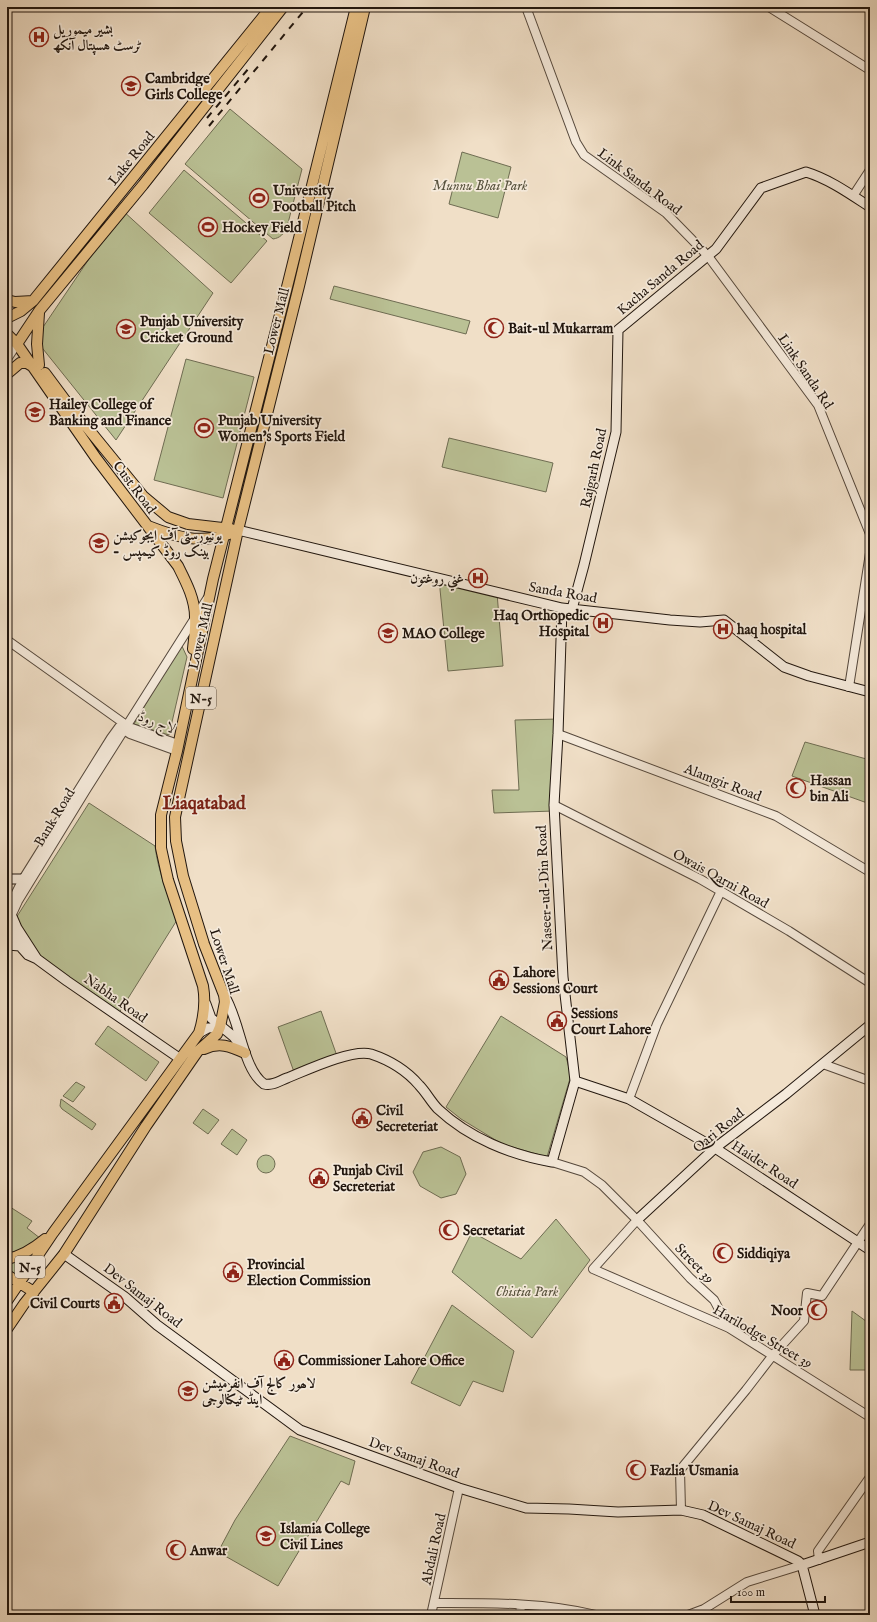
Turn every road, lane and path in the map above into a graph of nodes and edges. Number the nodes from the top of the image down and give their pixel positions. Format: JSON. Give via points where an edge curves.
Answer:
{"nodes":[{"id":1,"x":271,"y":7,"type":"edge"},
{"id":2,"x":283,"y":7,"type":"edge"},
{"id":3,"x":356,"y":7,"type":"edge"},
{"id":4,"x":365,"y":7,"type":"edge"},
{"id":5,"x":526,"y":7,"type":"edge"},
{"id":6,"x":769,"y":7,"type":"edge"},
{"id":7,"x":870,"y":70,"type":"edge"},
{"id":8,"x":870,"y":170,"type":"edge"},
{"id":9,"x":853,"y":196,"type":"junction"},
{"id":10,"x":870,"y":207,"type":"edge"},
{"id":11,"x":708,"y":256,"type":"junction"},
{"id":12,"x":7,"y":300,"type":"edge"},
{"id":13,"x":33,"y":301,"type":"junction"},
{"id":14,"x":39,"y":311,"type":"junction"},
{"id":15,"x":7,"y":318,"type":"edge"},
{"id":16,"x":7,"y":328,"type":"edge"},
{"id":17,"x":618,"y":330,"type":"joint"},
{"id":18,"x":7,"y":334,"type":"edge"},
{"id":19,"x":19,"y":342,"type":"junction"},
{"id":20,"x":7,"y":359,"type":"edge"},
{"id":21,"x":35,"y":366,"type":"junction"},
{"id":22,"x":7,"y":374,"type":"edge"},
{"id":23,"x":147,"y":525,"type":"junction"},
{"id":24,"x":238,"y":530,"type":"junction"},
{"id":25,"x":225,"y":532,"type":"junction"},
{"id":26,"x":870,"y":534,"type":"edge"},
{"id":27,"x":870,"y":553,"type":"edge"},
{"id":28,"x":210,"y":593,"type":"junction"},
{"id":29,"x":562,"y":608,"type":"junction"},
{"id":30,"x":572,"y":609,"type":"junction"},
{"id":31,"x":196,"y":618,"type":"junction"},
{"id":32,"x":7,"y":640,"type":"edge"},
{"id":33,"x":849,"y":687,"type":"junction"},
{"id":34,"x":870,"y":692,"type":"edge"},
{"id":35,"x":187,"y":696,"type":"junction"},
{"id":36,"x":123,"y":728,"type":"junction"},
{"id":37,"x":558,"y":734,"type":"junction"},
{"id":38,"x":177,"y":748,"type":"junction"},
{"id":39,"x":554,"y":805,"type":"junction"},
{"id":40,"x":870,"y":872,"type":"edge"},
{"id":41,"x":7,"y":879,"type":"edge"},
{"id":42,"x":23,"y":879,"type":"junction"},
{"id":43,"x":721,"y":891,"type":"junction"},
{"id":44,"x":8,"y":910,"type":"edge"},
{"id":45,"x":7,"y":926,"type":"edge"},
{"id":46,"x":7,"y":945,"type":"edge"},
{"id":47,"x":20,"y":946,"type":"junction"},
{"id":48,"x":37,"y":959,"type":"junction"},
{"id":49,"x":870,"y":983,"type":"edge"},
{"id":50,"x":224,"y":995,"type":"junction"},
{"id":51,"x":205,"y":997,"type":"junction"},
{"id":52,"x":870,"y":1025,"type":"edge"},
{"id":53,"x":220,"y":1027,"type":"junction"},
{"id":54,"x":199,"y":1033,"type":"junction"},
{"id":55,"x":198,"y":1051,"type":"junction"},
{"id":56,"x":245,"y":1053,"type":"junction"},
{"id":57,"x":179,"y":1058,"type":"junction"},
{"id":58,"x":823,"y":1064,"type":"junction"},
{"id":59,"x":575,"y":1081,"type":"junction"},
{"id":60,"x":870,"y":1081,"type":"edge"},
{"id":61,"x":629,"y":1098,"type":"junction"},
{"id":62,"x":715,"y":1148,"type":"junction"},
{"id":63,"x":552,"y":1162,"type":"junction"},
{"id":64,"x":637,"y":1220,"type":"junction"},
{"id":65,"x":870,"y":1224,"type":"edge"},
{"id":66,"x":53,"y":1233,"type":"junction"},
{"id":67,"x":857,"y":1241,"type":"junction"},
{"id":68,"x":870,"y":1250,"type":"edge"},
{"id":69,"x":64,"y":1254,"type":"junction"},
{"id":70,"x":7,"y":1259,"type":"edge"},
{"id":71,"x":593,"y":1269,"type":"joint"},
{"id":72,"x":7,"y":1275,"type":"edge"},
{"id":73,"x":19,"y":1283,"type":"junction"},
{"id":74,"x":34,"y":1292,"type":"junction"},
{"id":75,"x":9,"y":1294,"type":"edge"},
{"id":76,"x":25,"y":1302,"type":"junction"},
{"id":77,"x":729,"y":1328,"type":"junction"},
{"id":78,"x":7,"y":1329,"type":"edge"},
{"id":79,"x":773,"y":1355,"type":"junction"},
{"id":80,"x":870,"y":1417,"type":"edge"},
{"id":81,"x":870,"y":1477,"type":"edge"},
{"id":82,"x":459,"y":1488,"type":"junction"},
{"id":83,"x":681,"y":1510,"type":"junction"},
{"id":84,"x":870,"y":1542,"type":"edge"},
{"id":85,"x":820,"y":1560,"type":"junction"},
{"id":86,"x":802,"y":1566,"type":"junction"},
{"id":87,"x":434,"y":1603,"type":"junction"},
{"id":88,"x":521,"y":1605,"type":"junction"},
{"id":89,"x":431,"y":1615,"type":"edge"},
{"id":90,"x":520,"y":1615,"type":"edge"},
{"id":91,"x":596,"y":1615,"type":"edge"},
{"id":92,"x":688,"y":1615,"type":"edge"},
{"id":93,"x":815,"y":1615,"type":"edge"}],
"edges":[{"from":1,"to":13,"type":"main road","name":"Lake Road"},
{"from":2,"to":14,"type":"main road","via":[[143,185]]},
{"from":3,"to":25,"type":"main road","name":"Lower Mall","number":"N-5"},
{"from":4,"to":24,"type":"main road","name":"Lower Mall","number":"N-5"},
{"from":5,"to":11,"type":"street","name":"Link Sanda Road","via":[[576,142],[584,155],[666,213]]},
{"from":6,"to":7,"type":"street"},
{"from":8,"to":9,"type":"street"},
{"from":9,"to":10,"type":"main road","name":"Kacha Sanda Road"},
{"from":9,"to":11,"type":"main road","name":"Kacha Sanda Road","via":[[806,172],[761,188],[716,249]]},
{"from":11,"to":17,"type":"main road","name":"Kacha Sanda Road"},
{"from":11,"to":26,"type":"street","name":"Link Sanda Rd","via":[[818,405]]},
{"from":12,"to":13,"type":"main road","via":[[23,303]]},
{"from":13,"to":15,"type":"main road","name":"Lake Road"},
{"from":14,"to":19,"type":"main road"},
{"from":14,"to":21,"type":"main road"},
{"from":16,"to":19,"type":"main road","name":"Cust Road"},
{"from":17,"to":30,"type":"main road","name":"Rajgarh Road","via":[[616,432]]},
{"from":18,"to":19,"type":"main road","name":"Cust Road"},
{"from":19,"to":20,"type":"street"},
{"from":19,"to":21,"type":"main road","name":"Cust Road"},
{"from":21,"to":22,"type":"main road","via":[[20,363]]},
{"from":21,"to":23,"type":"main road","name":"Cust Road","via":[[96,458]]},
{"from":21,"to":25,"type":"main road","name":"Cust Road","via":[[143,496],[168,518]]},
{"from":23,"to":25,"type":"main road","via":[[180,538],[193,539]]},
{"from":23,"to":31,"type":"main road","name":"Cust Road","via":[[178,566],[188,585]]},
{"from":24,"to":25,"type":"main road"},
{"from":24,"to":29,"type":"main road","name":"Sanda Road"},
{"from":24,"to":50,"type":"main road","name":"Lower Mall","number":"N-5","via":[[175,817],[176,841],[183,876],[204,944]]},
{"from":25,"to":28,"type":"main road","name":"Lower Mall","number":"N-5"},
{"from":27,"to":33,"type":"street"},
{"from":28,"to":31,"type":"street","name":"Bank Road"},
{"from":28,"to":35,"type":"main road","name":"Lower Mall","number":"N-5"},
{"from":29,"to":30,"type":"main road","name":"Sanda Road"},
{"from":29,"to":37,"type":"main road","name":"Naseer-ud-Din Road"},
{"from":30,"to":33,"type":"main road","name":"Sanda Road","via":[[670,620],[724,620],[784,667]]},
{"from":31,"to":35,"type":"main road","name":"Cust Road"},
{"from":31,"to":36,"type":"street","name":"Bank Road"},
{"from":32,"to":36,"type":"street"},
{"from":33,"to":34,"type":"main road","name":"Sanda Road"},
{"from":35,"to":38,"type":"main road","name":"Lower Mall","number":"N-5"},
{"from":36,"to":38,"type":"street"},
{"from":36,"to":42,"type":"street","name":"Bank Road"},
{"from":36,"to":44,"type":"street","name":"Bank Road","via":[[18,901]]},
{"from":37,"to":39,"type":"main road","name":"Naseer-ud-Din Road"},
{"from":37,"to":40,"type":"street","name":"Alamgir Road","via":[[776,816]]},
{"from":38,"to":51,"type":"main road","name":"Lower Mall","number":"N-5","via":[[161,815],[162,848],[168,880]]},
{"from":39,"to":43,"type":"street","name":"Owais Qarni Road"},
{"from":39,"to":59,"type":"main road","name":"Naseer-ud-Din Road","via":[[563,977]]},
{"from":41,"to":42,"type":"main road"},
{"from":42,"to":44,"type":"street","name":"Bank Road"},
{"from":43,"to":49,"type":"street","name":"Owais Qarni Road"},
{"from":43,"to":61,"type":"street","via":[[657,1024]]},
{"from":44,"to":45,"type":"street","name":"Bank Road"},
{"from":44,"to":48,"type":"main road","name":"Nabha Road"},
{"from":45,"to":47,"type":"main road","name":"Nabha Road"},
{"from":46,"to":47,"type":"main road"},
{"from":47,"to":48,"type":"main road","name":"Nabha Road","via":[[28,955]]},
{"from":48,"to":57,"type":"main road","name":"Nabha Road"},
{"from":50,"to":53,"type":"main road","name":"Lower Mall","number":"N-5","via":[[224,1012]]},
{"from":50,"to":56,"type":"main road","via":[[234,1015]]},
{"from":51,"to":53,"type":"main road","via":[[208,1014]]},
{"from":51,"to":54,"type":"main road","name":"Lower Mall","number":"N-5"},
{"from":52,"to":58,"type":"main road","name":"Qari Road"},
{"from":53,"to":54,"type":"main road","via":[[208,1028]]},
{"from":53,"to":55,"type":"main road","name":"Lower Mall","number":"N-5","via":[[212,1039]]},
{"from":53,"to":56,"type":"main road","via":[[234,1037]]},
{"from":54,"to":57,"type":"main road","name":"Lower Mall","number":"N-5"},
{"from":55,"to":56,"type":"main road","via":[[218,1044]]},
{"from":55,"to":69,"type":"main road","name":"Lower Mall","number":"N-5","via":[[146,1126]]},
{"from":56,"to":63,"type":"main road","via":[[256,1077],[269,1085],[353,1054],[378,1057],[409,1075],[438,1108],[489,1143],[538,1160]]},
{"from":57,"to":66,"type":"main road","name":"Lower Mall","number":"N-5"},
{"from":58,"to":60,"type":"street"},
{"from":58,"to":62,"type":"main road","name":"Qari Road"},
{"from":59,"to":61,"type":"main road","name":"Haider Road"},
{"from":59,"to":63,"type":"main road","name":"Naseer-ud-Din Road"},
{"from":61,"to":62,"type":"main road","name":"Haider Road"},
{"from":62,"to":64,"type":"main road","name":"Qari Road"},
{"from":62,"to":67,"type":"main road","name":"Haider Road"},
{"from":63,"to":64,"type":"street","name":"Street 39","via":[[584,1172],[594,1178]]},
{"from":64,"to":71,"type":"street","name":"Qari Road"},
{"from":64,"to":77,"type":"street","name":"Street 39","via":[[690,1278],[714,1300]]},
{"from":65,"to":67,"type":"street"},
{"from":66,"to":70,"type":"main road","via":[[32,1250]]},
{"from":66,"to":73,"type":"main road","name":"Lower Mall","number":"N-5"},
{"from":67,"to":68,"type":"main road","name":"Haider Road"},
{"from":67,"to":79,"type":"street","via":[[822,1296],[807,1293],[804,1321]]},
{"from":69,"to":74,"type":"main road","name":"Lower Mall","number":"N-5"},
{"from":69,"to":82,"type":"main road","name":"Dev Samaj Road","via":[[300,1430]]},
{"from":71,"to":77,"type":"street","name":"Harilodge Street 39"},
{"from":72,"to":73,"type":"main road"},
{"from":73,"to":74,"type":"main road"},
{"from":73,"to":75,"type":"main road","name":"Lower Mall","number":"N-5"},
{"from":74,"to":76,"type":"main road","name":"Lower Mall","number":"N-5"},
{"from":75,"to":76,"type":"main road"},
{"from":76,"to":78,"type":"main road","name":"Lower Mall","number":"N-5"},
{"from":77,"to":79,"type":"street","name":"Harilodge Street 39"},
{"from":79,"to":80,"type":"street","name":"Harilodge Street 39"},
{"from":79,"to":83,"type":"street","via":[[680,1470]]},
{"from":81,"to":85,"type":"street","via":[[818,1551]]},
{"from":82,"to":83,"type":"main road","name":"Dev Samaj Road","via":[[526,1508],[618,1512]]},
{"from":82,"to":87,"type":"street","name":"Abdali Road"},
{"from":83,"to":86,"type":"main road","name":"Dev Samaj Road","via":[[703,1515],[798,1561]]},
{"from":84,"to":85,"type":"main road"},
{"from":85,"to":86,"type":"main road"},
{"from":86,"to":92,"type":"street","via":[[748,1582],[704,1609]]},
{"from":86,"to":93,"type":"main road"},
{"from":87,"to":88,"type":"street"},
{"from":87,"to":89,"type":"street","name":"Abdali Road"},
{"from":88,"to":90,"type":"street"},
{"from":88,"to":91,"type":"street","via":[[582,1611]]}]}
